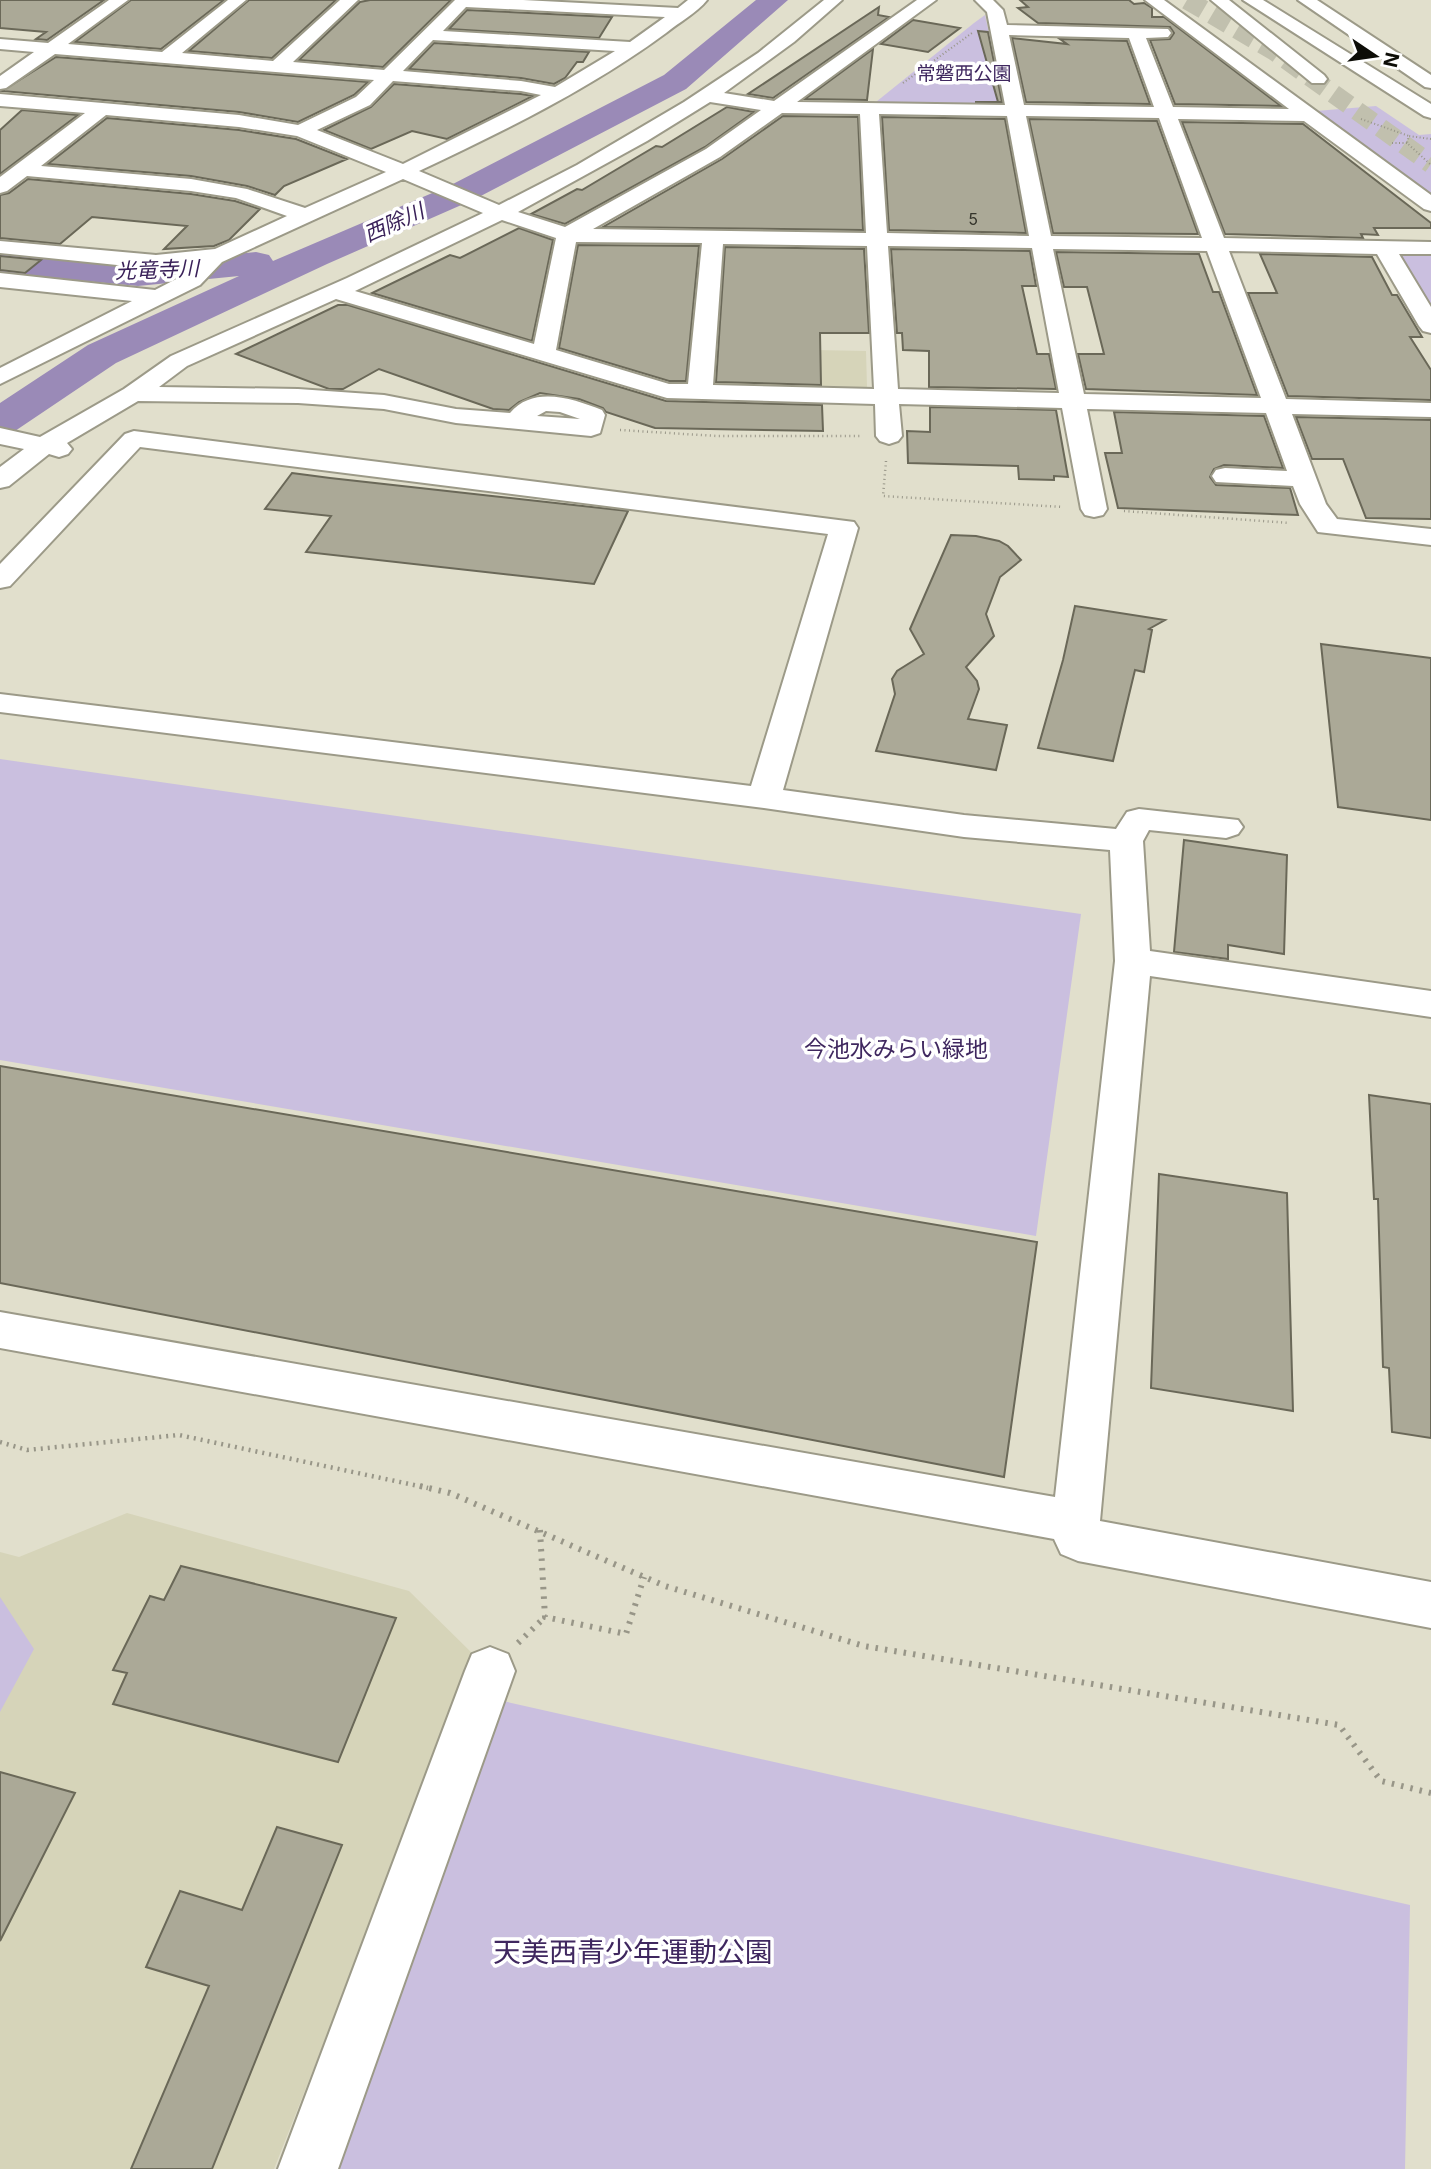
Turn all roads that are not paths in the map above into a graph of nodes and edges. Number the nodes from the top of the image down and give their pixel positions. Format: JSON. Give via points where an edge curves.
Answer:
{"nodes":[{"id":1,"x":120,"y":0,"type":"edge"},
{"id":2,"x":238,"y":0,"type":"edge"},
{"id":3,"x":350,"y":0,"type":"edge"},
{"id":4,"x":699,"y":0,"type":"edge"},
{"id":5,"x":834,"y":0,"type":"edge"},
{"id":6,"x":928,"y":0,"type":"edge"},
{"id":7,"x":983,"y":0,"type":"edge"},
{"id":8,"x":1153,"y":0,"type":"edge"},
{"id":9,"x":1219,"y":0,"type":"edge"},
{"id":10,"x":1251,"y":0,"type":"edge"},
{"id":11,"x":1306,"y":0,"type":"edge"},
{"id":12,"x":463,"y":1,"type":"edge"},
{"id":13,"x":683,"y":13,"type":"junction"},
{"id":14,"x":999,"y":28,"type":"junction"},
{"id":15,"x":1136,"y":33,"type":"junction"},
{"id":16,"x":1199,"y":34,"type":"junction"},
{"id":17,"x":429,"y":35,"type":"junction"},
{"id":18,"x":0,"y":44,"type":"edge"},
{"id":19,"x":632,"y":47,"type":"junction"},
{"id":20,"x":51,"y":48,"type":"junction"},
{"id":21,"x":166,"y":57,"type":"junction"},
{"id":22,"x":278,"y":66,"type":"junction"},
{"id":23,"x":389,"y":75,"type":"junction"},
{"id":24,"x":1318,"y":79,"type":"dead end"},
{"id":25,"x":1431,"y":83,"type":"edge"},
{"id":26,"x":0,"y":84,"type":"edge"},
{"id":27,"x":605,"y":86,"type":"dead end"},
{"id":28,"x":707,"y":96,"type":"junction"},
{"id":29,"x":566,"y":98,"type":"junction"},
{"id":30,"x":0,"y":100,"type":"edge"},
{"id":31,"x":779,"y":107,"type":"junction"},
{"id":32,"x":102,"y":109,"type":"junction"},
{"id":33,"x":869,"y":109,"type":"junction"},
{"id":34,"x":1016,"y":111,"type":"junction"},
{"id":35,"x":1431,"y":112,"type":"edge"},
{"id":36,"x":1166,"y":114,"type":"junction"},
{"id":37,"x":1309,"y":116,"type":"junction"},
{"id":38,"x":300,"y":131,"type":"junction"},
{"id":39,"x":187,"y":162,"type":"dead end"},
{"id":40,"x":23,"y":170,"type":"junction"},
{"id":41,"x":402,"y":172,"type":"junction"},
{"id":42,"x":426,"y":177,"type":"junction"},
{"id":43,"x":137,"y":180,"type":"junction"},
{"id":44,"x":159,"y":182,"type":"junction"},
{"id":45,"x":187,"y":184,"type":"junction"},
{"id":46,"x":0,"y":187,"type":"edge"},
{"id":47,"x":116,"y":197,"type":"dead end"},
{"id":48,"x":167,"y":203,"type":"dead end"},
{"id":49,"x":1431,"y":205,"type":"edge"},
{"id":50,"x":496,"y":211,"type":"junction"},
{"id":51,"x":304,"y":215,"type":"junction"},
{"id":52,"x":567,"y":235,"type":"junction"},
{"id":53,"x":713,"y":237,"type":"junction"},
{"id":54,"x":169,"y":239,"type":"dead end"},
{"id":55,"x":877,"y":239,"type":"junction"},
{"id":56,"x":1041,"y":242,"type":"junction"},
{"id":57,"x":1215,"y":245,"type":"junction"},
{"id":58,"x":0,"y":247,"type":"edge"},
{"id":59,"x":1384,"y":247,"type":"junction"},
{"id":60,"x":1431,"y":248,"type":"edge"},
{"id":61,"x":214,"y":257,"type":"junction"},
{"id":62,"x":144,"y":261,"type":"junction"},
{"id":63,"x":0,"y":280,"type":"edge"},
{"id":64,"x":335,"y":292,"type":"junction"},
{"id":65,"x":126,"y":294,"type":"junction"},
{"id":66,"x":156,"y":298,"type":"junction"},
{"id":67,"x":1431,"y":326,"type":"edge"},
{"id":68,"x":544,"y":352,"type":"junction"},
{"id":69,"x":3,"y":354,"type":"edge"},
{"id":70,"x":0,"y":377,"type":"edge"},
{"id":71,"x":700,"y":391,"type":"junction"},
{"id":72,"x":133,"y":394,"type":"junction"},
{"id":73,"x":887,"y":397,"type":"junction"},
{"id":74,"x":1074,"y":402,"type":"junction"},
{"id":75,"x":1276,"y":407,"type":"junction"},
{"id":76,"x":1431,"y":411,"type":"edge"},
{"id":77,"x":591,"y":428,"type":"road end"},
{"id":78,"x":0,"y":436,"type":"edge"},
{"id":79,"x":889,"y":436,"type":"road end"},
{"id":80,"x":42,"y":447,"type":"junction"},
{"id":81,"x":97,"y":453,"type":"junction"},
{"id":82,"x":1225,"y":477,"type":"dead end"},
{"id":83,"x":1303,"y":479,"type":"junction"},
{"id":84,"x":0,"y":480,"type":"edge"},
{"id":85,"x":1094,"y":509,"type":"road end"},
{"id":86,"x":1431,"y":537,"type":"edge"},
{"id":87,"x":0,"y":580,"type":"edge"},
{"id":88,"x":0,"y":703,"type":"edge"},
{"id":89,"x":764,"y":797,"type":"junction"},
{"id":90,"x":1226,"y":827,"type":"dead end"},
{"id":91,"x":1126,"y":841,"type":"junction"},
{"id":92,"x":1133,"y":961,"type":"junction"},
{"id":93,"x":1431,"y":1004,"type":"edge"},
{"id":94,"x":0,"y":1330,"type":"edge"},
{"id":95,"x":1076,"y":1522,"type":"junction"},
{"id":96,"x":1431,"y":1605,"type":"edge"},
{"id":97,"x":489,"y":1671,"type":"dead end"},
{"id":98,"x":308,"y":2169,"type":"edge"}],
"edges":[{"from":1,"to":20,"type":"main road"},
{"from":2,"to":21,"type":"main road"},
{"from":3,"to":22,"type":"main road"},
{"from":4,"to":13,"type":"main road"},
{"from":5,"to":28,"type":"main road","via":[[777,48]]},
{"from":6,"to":31,"type":"main road"},
{"from":7,"to":14,"type":"main road","via":[[995,10]]},
{"from":8,"to":16,"type":"main road"},
{"from":9,"to":24,"type":"main road"},
{"from":10,"to":35,"type":"main road"},
{"from":11,"to":25,"type":"main road"},
{"from":12,"to":13,"type":"main road"},
{"from":12,"to":17,"type":"main road"},
{"from":13,"to":19,"type":"main road"},
{"from":14,"to":15,"type":"main road"},
{"from":14,"to":34,"type":"main road"},
{"from":15,"to":16,"type":"main road"},
{"from":15,"to":36,"type":"main road"},
{"from":16,"to":37,"type":"main road"},
{"from":17,"to":19,"type":"main road"},
{"from":17,"to":23,"type":"main road"},
{"from":18,"to":20,"type":"main road"},
{"from":19,"to":29,"type":"main road"},
{"from":20,"to":21,"type":"main road"},
{"from":20,"to":26,"type":"main road"},
{"from":21,"to":22,"type":"main road"},
{"from":22,"to":23,"type":"main road"},
{"from":23,"to":29,"type":"main road","via":[[521,86]]},
{"from":23,"to":38,"type":"main road","via":[[363,101]]},
{"from":27,"to":29,"type":"main road"},
{"from":28,"to":31,"type":"main road"},
{"from":28,"to":50,"type":"main road","via":[[597,162]]},
{"from":29,"to":42,"type":"main road"},
{"from":30,"to":32,"type":"main road"},
{"from":31,"to":33,"type":"main road"},
{"from":31,"to":52,"type":"main road","via":[[713,153]]},
{"from":32,"to":38,"type":"main road"},
{"from":32,"to":40,"type":"main road"},
{"from":33,"to":34,"type":"main road"},
{"from":33,"to":55,"type":"main road"},
{"from":34,"to":36,"type":"main road"},
{"from":34,"to":56,"type":"main road"},
{"from":36,"to":37,"type":"main road"},
{"from":36,"to":57,"type":"main road"},
{"from":37,"to":49,"type":"main road"},
{"from":38,"to":41,"type":"main road"},
{"from":39,"to":44,"type":"main road"},
{"from":40,"to":43,"type":"main road"},
{"from":40,"to":46,"type":"main road"},
{"from":41,"to":42,"type":"main road"},
{"from":41,"to":51,"type":"main road"},
{"from":42,"to":50,"type":"main road"},
{"from":42,"to":61,"type":"main road","via":[[304,232]]},
{"from":43,"to":44,"type":"main road"},
{"from":43,"to":47,"type":"main road"},
{"from":44,"to":45,"type":"main road"},
{"from":45,"to":48,"type":"main road"},
{"from":45,"to":51,"type":"main road","via":[[240,193]]},
{"from":50,"to":52,"type":"main road"},
{"from":50,"to":64,"type":"main road"},
{"from":51,"to":61,"type":"main road"},
{"from":52,"to":53,"type":"main road"},
{"from":52,"to":68,"type":"main road"},
{"from":53,"to":55,"type":"main road"},
{"from":53,"to":71,"type":"main road"},
{"from":54,"to":62,"type":"main road"},
{"from":55,"to":56,"type":"main road"},
{"from":55,"to":73,"type":"main road"},
{"from":56,"to":57,"type":"main road"},
{"from":56,"to":74,"type":"main road"},
{"from":57,"to":59,"type":"main road"},
{"from":57,"to":75,"type":"main road"},
{"from":58,"to":62,"type":"main road"},
{"from":59,"to":60,"type":"main road"},
{"from":59,"to":67,"type":"main road"},
{"from":61,"to":62,"type":"main road"},
{"from":61,"to":66,"type":"main road","via":[[192,281]]},
{"from":63,"to":65,"type":"main road"},
{"from":64,"to":68,"type":"main road"},
{"from":64,"to":72,"type":"main road","via":[[179,361]]},
{"from":65,"to":66,"type":"main road"},
{"from":65,"to":69,"type":"main road"},
{"from":66,"to":70,"type":"main road"},
{"from":68,"to":71,"type":"main road","via":[[667,390]]},
{"from":71,"to":73,"type":"main road"},
{"from":72,"to":77,"type":"main road","via":[[384,402],[518,422],[539,404],[556,402],[593,415]]},
{"from":72,"to":80,"type":"main road"},
{"from":73,"to":74,"type":"main road"},
{"from":73,"to":79,"type":"main road"},
{"from":74,"to":75,"type":"main road"},
{"from":74,"to":85,"type":"main road"},
{"from":75,"to":76,"type":"main road"},
{"from":75,"to":83,"type":"main road"},
{"from":78,"to":80,"type":"main road"},
{"from":80,"to":81,"type":"main road"},
{"from":80,"to":84,"type":"main road"},
{"from":81,"to":87,"type":"main road"},
{"from":81,"to":89,"type":"main road","via":[[134,439],[844,528]]},
{"from":82,"to":83,"type":"main road"},
{"from":83,"to":86,"type":"main road","via":[[1328,526]]},
{"from":88,"to":89,"type":"main road"},
{"from":89,"to":91,"type":"main road","via":[[964,826]]},
{"from":90,"to":91,"type":"main road","via":[[1139,819]]},
{"from":91,"to":92,"type":"main road"},
{"from":92,"to":93,"type":"main road"},
{"from":92,"to":95,"type":"main road"},
{"from":94,"to":95,"type":"main road"},
{"from":95,"to":96,"type":"main road","via":[[1078,1539]]},
{"from":97,"to":98,"type":"main road"}]}
